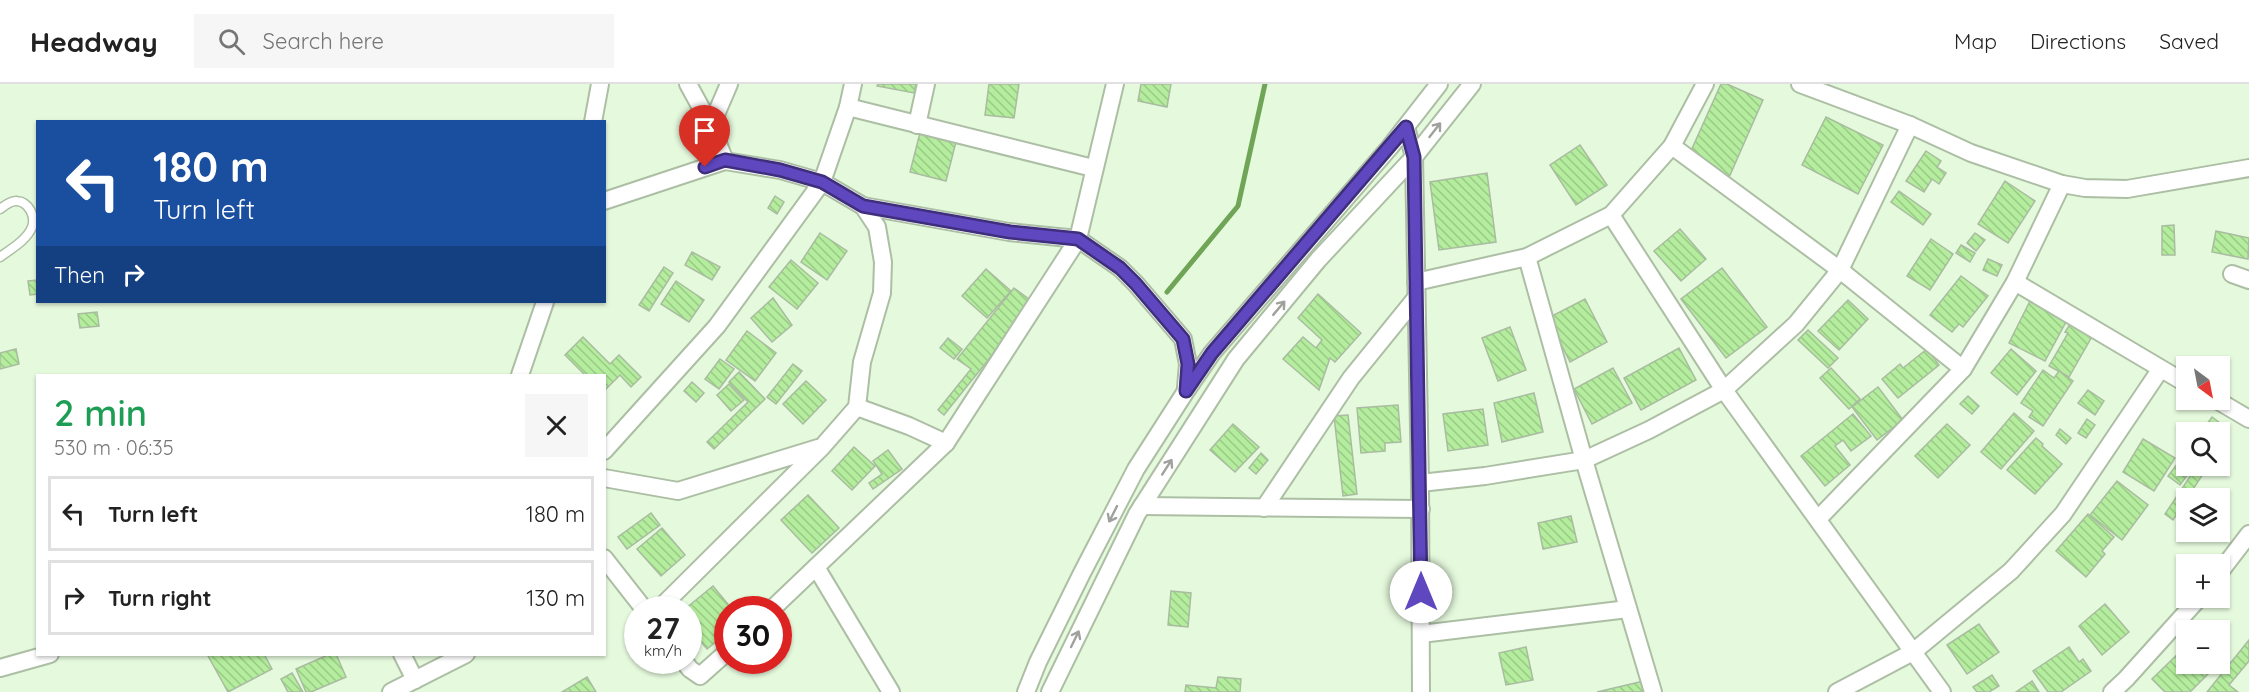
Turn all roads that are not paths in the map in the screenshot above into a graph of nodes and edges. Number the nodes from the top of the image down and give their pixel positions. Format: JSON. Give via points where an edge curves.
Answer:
{"nodes":[{"id":1,"x":584,"y":84,"type":"edge"},
{"id":2,"x":688,"y":84,"type":"edge"},
{"id":3,"x":729,"y":84,"type":"edge"},
{"id":4,"x":853,"y":84,"type":"edge"},
{"id":5,"x":926,"y":84,"type":"edge"},
{"id":6,"x":1115,"y":84,"type":"edge"},
{"id":7,"x":1439,"y":84,"type":"edge"},
{"id":8,"x":1472,"y":84,"type":"edge"},
{"id":9,"x":1705,"y":84,"type":"edge"},
{"id":10,"x":1800,"y":84,"type":"edge"},
{"id":11,"x":598,"y":91,"type":"edge"},
{"id":12,"x":848,"y":107,"type":"junction"},
{"id":13,"x":593,"y":120,"type":"edge"},
{"id":14,"x":916,"y":124,"type":"junction"},
{"id":15,"x":1910,"y":125,"type":"junction"},
{"id":16,"x":711,"y":126,"type":"junction"},
{"id":17,"x":1406,"y":127,"type":"junction"},
{"id":18,"x":1672,"y":146,"type":"junction"},
{"id":19,"x":1414,"y":157,"type":"junction"},
{"id":20,"x":725,"y":160,"type":"junction"},
{"id":21,"x":1093,"y":168,"type":"junction"},
{"id":22,"x":2249,"y":168,"type":"edge"},
{"id":23,"x":822,"y":182,"type":"junction"},
{"id":24,"x":2062,"y":184,"type":"junction"},
{"id":25,"x":606,"y":200,"type":"edge"},
{"id":26,"x":863,"y":206,"type":"junction"},
{"id":27,"x":0,"y":209,"type":"edge"},
{"id":28,"x":1611,"y":215,"type":"junction"},
{"id":29,"x":1078,"y":239,"type":"junction"},
{"id":30,"x":1527,"y":256,"type":"junction"},
{"id":31,"x":0,"y":257,"type":"edge"},
{"id":32,"x":1840,"y":270,"type":"junction"},
{"id":33,"x":2232,"y":274,"type":"dead end"},
{"id":34,"x":2249,"y":280,"type":"edge"},
{"id":35,"x":1416,"y":282,"type":"junction"},
{"id":36,"x":2015,"y":282,"type":"junction"},
{"id":37,"x":1416,"y":299,"type":"junction"},
{"id":38,"x":545,"y":303,"type":"edge"},
{"id":39,"x":1963,"y":369,"type":"junction"},
{"id":40,"x":2160,"y":370,"type":"junction"},
{"id":41,"x":520,"y":374,"type":"edge"},
{"id":42,"x":2176,"y":378,"type":"edge"},
{"id":43,"x":1724,"y":390,"type":"junction"},
{"id":44,"x":1186,"y":391,"type":"junction"},
{"id":45,"x":857,"y":406,"type":"junction"},
{"id":46,"x":2230,"y":408,"type":"edge"},
{"id":47,"x":2249,"y":419,"type":"edge"},
{"id":48,"x":1163,"y":428,"type":"junction"},
{"id":49,"x":1183,"y":441,"type":"junction"},
{"id":50,"x":946,"y":443,"type":"junction"},
{"id":51,"x":822,"y":447,"type":"junction"},
{"id":52,"x":606,"y":449,"type":"edge"},
{"id":53,"x":1584,"y":460,"type":"junction"},
{"id":54,"x":606,"y":478,"type":"edge"},
{"id":55,"x":1420,"y":483,"type":"junction"},
{"id":56,"x":1142,"y":506,"type":"junction"},
{"id":57,"x":1264,"y":508,"type":"junction"},
{"id":58,"x":1421,"y":509,"type":"junction"},
{"id":59,"x":1818,"y":519,"type":"junction"},
{"id":60,"x":2249,"y":534,"type":"edge"},
{"id":61,"x":1102,"y":535,"type":"junction"},
{"id":62,"x":1123,"y":541,"type":"junction"},
{"id":63,"x":2230,"y":559,"type":"edge"},
{"id":64,"x":606,"y":562,"type":"edge"},
{"id":65,"x":816,"y":567,"type":"junction"},
{"id":66,"x":633,"y":596,"type":"edge"},
{"id":67,"x":672,"y":596,"type":"edge"},
{"id":68,"x":786,"y":596,"type":"edge"},
{"id":69,"x":2190,"y":608,"type":"edge"},
{"id":70,"x":1628,"y":609,"type":"junction"},
{"id":71,"x":1421,"y":634,"type":"junction"},
{"id":72,"x":1913,"y":652,"type":"junction"},
{"id":73,"x":43,"y":656,"type":"edge"},
{"id":74,"x":403,"y":656,"type":"edge"},
{"id":75,"x":462,"y":656,"type":"edge"},
{"id":76,"x":1041,"y":656,"type":"junction"},
{"id":77,"x":714,"y":664,"type":"edge"},
{"id":78,"x":1063,"y":665,"type":"junction"},
{"id":79,"x":0,"y":668,"type":"edge"},
{"id":80,"x":697,"y":674,"type":"edge"},
{"id":81,"x":415,"y":680,"type":"junction"},
{"id":82,"x":391,"y":692,"type":"edge"},
{"id":83,"x":891,"y":692,"type":"edge"},
{"id":84,"x":1026,"y":692,"type":"edge"},
{"id":85,"x":1050,"y":692,"type":"edge"},
{"id":86,"x":1421,"y":692,"type":"edge"},
{"id":87,"x":1653,"y":692,"type":"edge"},
{"id":88,"x":1837,"y":692,"type":"edge"},
{"id":89,"x":1942,"y":692,"type":"edge"},
{"id":90,"x":2112,"y":692,"type":"edge"}],
"edges":[{"from":1,"to":11,"type":"street"},
{"from":2,"to":16,"type":"street"},
{"from":3,"to":16,"type":"street"},
{"from":4,"to":12,"type":"street"},
{"from":5,"to":14,"type":"street"},
{"from":6,"to":21,"type":"street"},
{"from":7,"to":17,"type":"street"},
{"from":19,"to":8,"type":"street","one_way":true},
{"from":9,"to":18,"type":"street"},
{"from":10,"to":15,"type":"street"},
{"from":11,"to":13,"type":"street"},
{"from":12,"to":14,"type":"street"},
{"from":12,"to":23,"type":"street"},
{"from":14,"to":21,"type":"street"},
{"from":15,"to":24,"type":"street","via":[[1971,153]]},
{"from":15,"to":32,"type":"street"},
{"from":16,"to":20,"type":"street"},
{"from":17,"to":19,"type":"street"},
{"from":17,"to":44,"type":"street","via":[[1212,353]]},
{"from":18,"to":28,"type":"street"},
{"from":18,"to":32,"type":"street"},
{"from":19,"to":35,"type":"street"},
{"from":49,"to":19,"type":"street","one_way":true,"via":[[1236,359],[1318,260]]},
{"from":20,"to":23,"type":"street"},
{"from":20,"to":25,"type":"street"},
{"from":21,"to":29,"type":"street"},
{"from":22,"to":24,"type":"street","via":[[2127,189]]},
{"from":23,"to":26,"type":"street"},
{"from":23,"to":52,"type":"street","via":[[717,326]]},
{"from":24,"to":36,"type":"street"},
{"from":26,"to":29,"type":"street","via":[[1010,232]]},
{"from":26,"to":45,"type":"street","via":[[877,226],[883,262],[882,293],[862,362]]},
{"from":27,"to":31,"type":"lane","via":[[18,201],[28,206],[33,226],[27,236]]},
{"from":28,"to":30,"type":"street"},
{"from":28,"to":43,"type":"street"},
{"from":29,"to":44,"type":"street","via":[[1120,268],[1183,339],[1188,364]]},
{"from":29,"to":50,"type":"street"},
{"from":30,"to":35,"type":"street"},
{"from":30,"to":53,"type":"street"},
{"from":32,"to":39,"type":"street"},
{"from":32,"to":43,"type":"street","via":[[1796,324]]},
{"from":33,"to":34,"type":"street"},
{"from":35,"to":37,"type":"street"},
{"from":36,"to":39,"type":"street"},
{"from":36,"to":40,"type":"street"},
{"from":37,"to":55,"type":"street"},
{"from":37,"to":57,"type":"street","via":[[1351,378]]},
{"from":38,"to":41,"type":"street"},
{"from":39,"to":59,"type":"street"},
{"from":40,"to":42,"type":"street"},
{"from":40,"to":72,"type":"street","via":[[2063,514],[2011,571]]},
{"from":43,"to":53,"type":"street"},
{"from":43,"to":59,"type":"street"},
{"from":44,"to":48,"type":"street"},
{"from":45,"to":50,"type":"street"},
{"from":45,"to":51,"type":"street"},
{"from":46,"to":47,"type":"street"},
{"from":48,"to":49,"type":"street"},
{"from":48,"to":61,"type":"street","one_way":true},
{"from":56,"to":49,"type":"street","one_way":true},
{"from":50,"to":65,"type":"street"},
{"from":51,"to":54,"type":"street","via":[[678,491]]},
{"from":51,"to":67,"type":"street"},
{"from":53,"to":55,"type":"street"},
{"from":53,"to":70,"type":"street"},
{"from":55,"to":58,"type":"street"},
{"from":56,"to":57,"type":"street"},
{"from":56,"to":62,"type":"street"},
{"from":57,"to":58,"type":"street"},
{"from":58,"to":71,"type":"street"},
{"from":59,"to":72,"type":"street"},
{"from":60,"to":63,"type":"street"},
{"from":61,"to":62,"type":"street"},
{"from":61,"to":76,"type":"street"},
{"from":78,"to":62,"type":"street","one_way":true},
{"from":64,"to":66,"type":"street"},
{"from":65,"to":68,"type":"street"},
{"from":65,"to":83,"type":"street"},
{"from":69,"to":90,"type":"street"},
{"from":70,"to":71,"type":"street"},
{"from":70,"to":87,"type":"street"},
{"from":71,"to":86,"type":"street"},
{"from":72,"to":88,"type":"street"},
{"from":72,"to":89,"type":"street"},
{"from":73,"to":79,"type":"street"},
{"from":74,"to":81,"type":"street"},
{"from":75,"to":81,"type":"street"},
{"from":76,"to":78,"type":"street"},
{"from":76,"to":84,"type":"street"},
{"from":77,"to":80,"type":"street","via":[[700,676]]},
{"from":78,"to":85,"type":"street"},
{"from":81,"to":82,"type":"street"}]}
